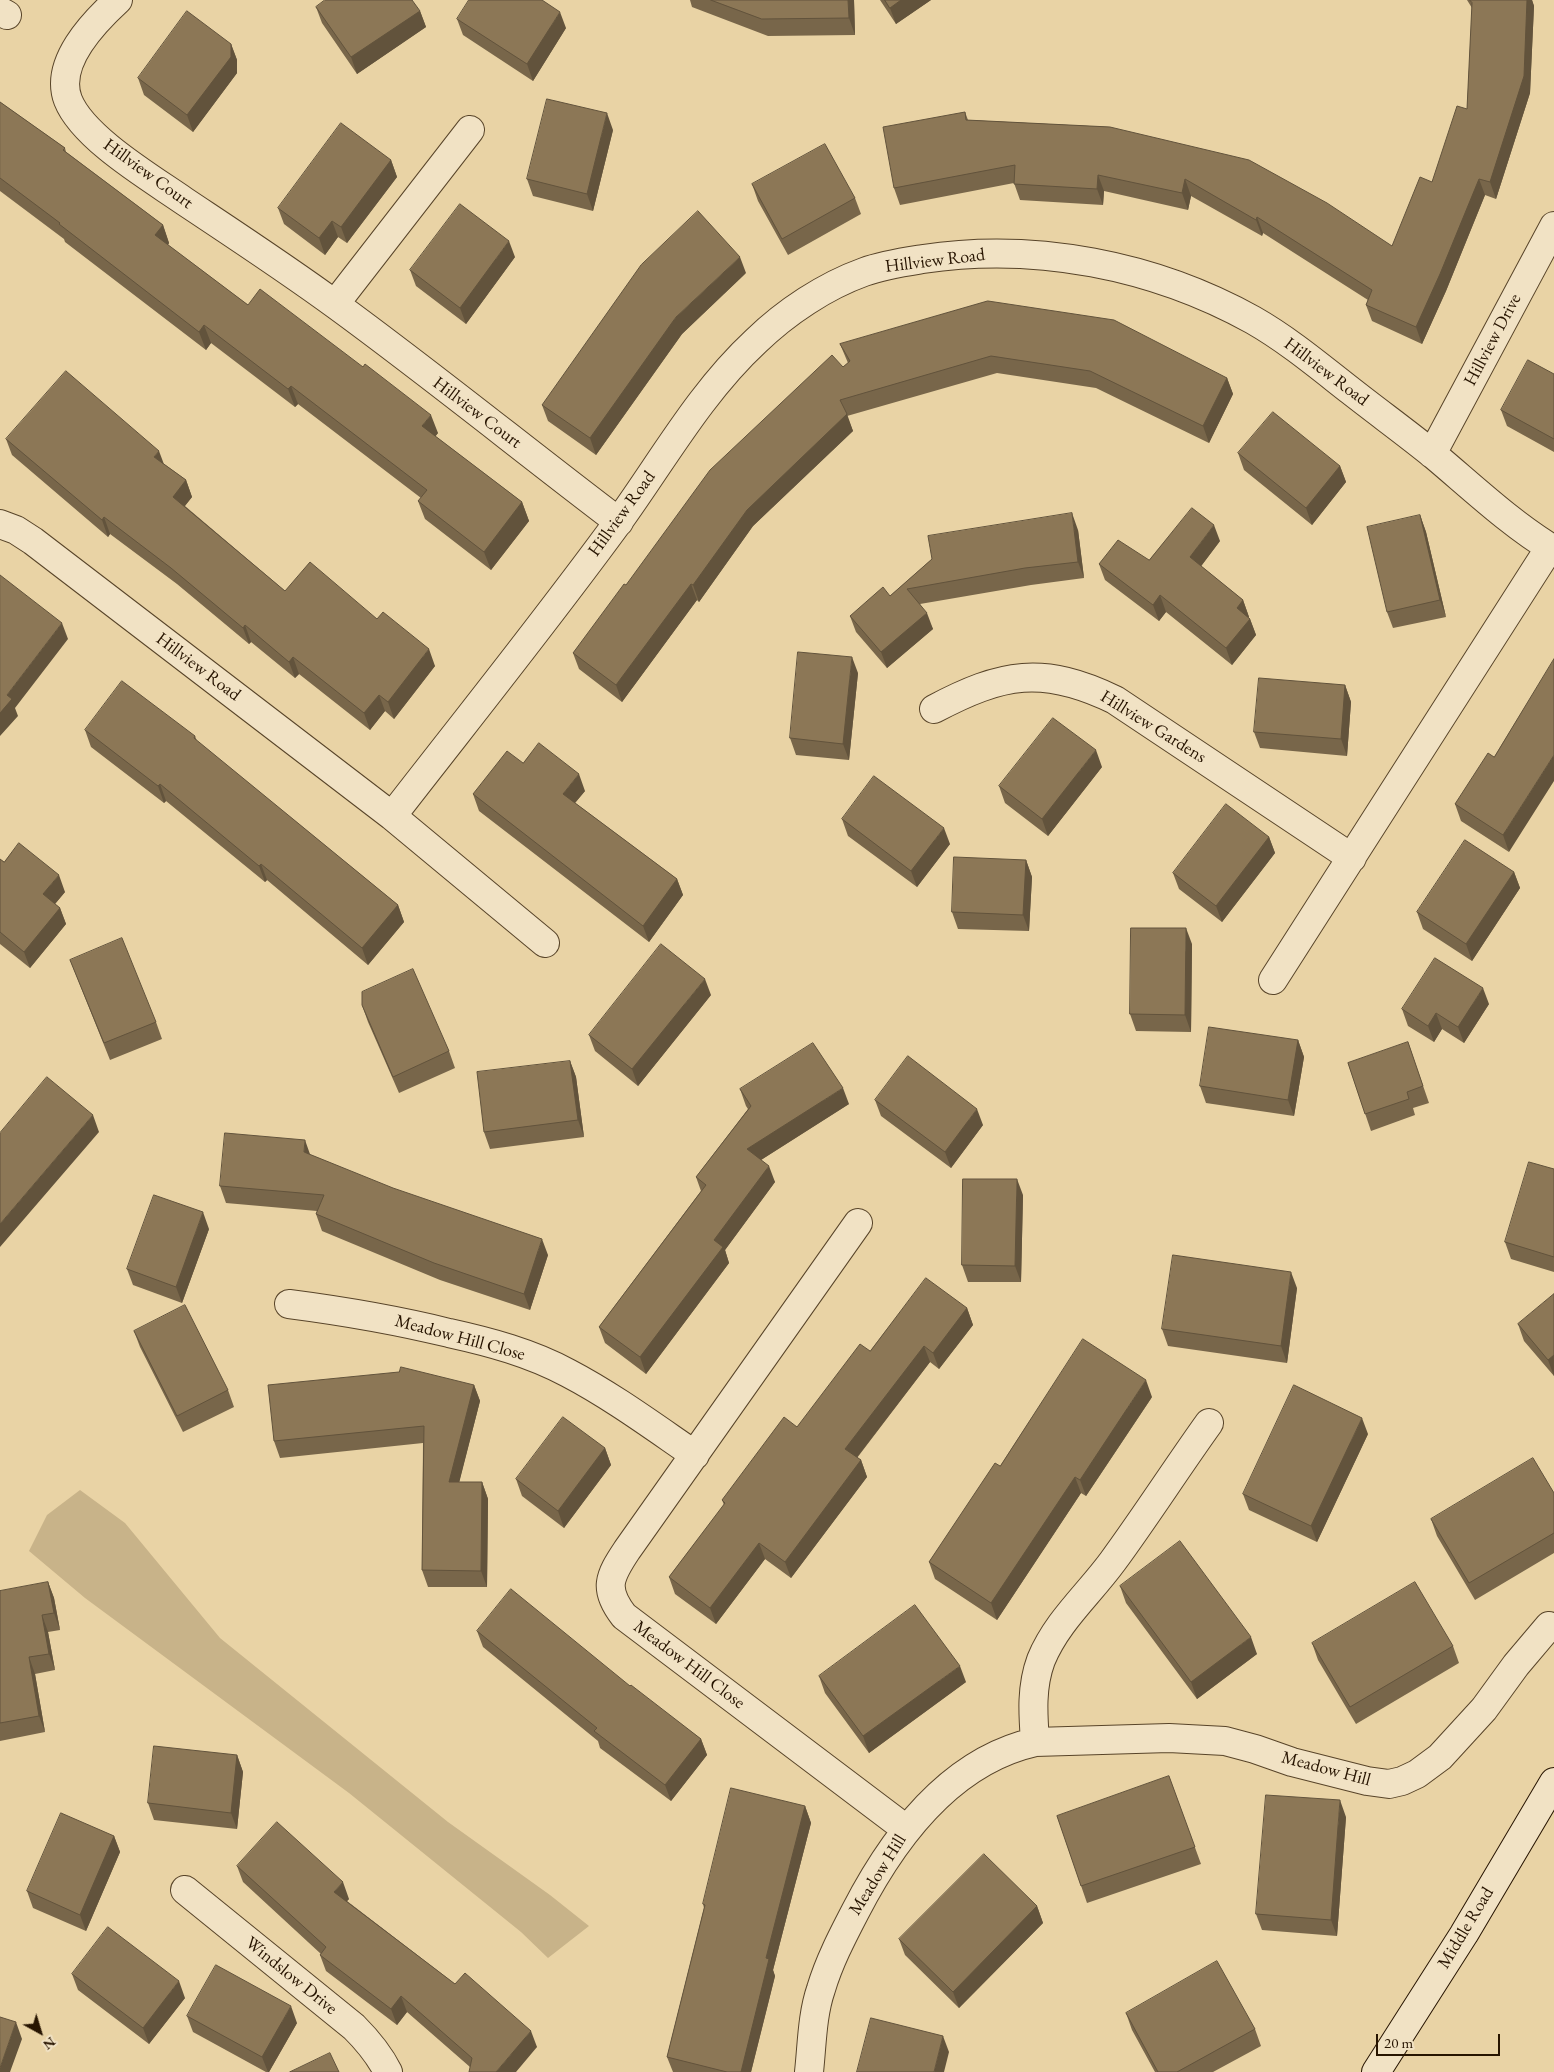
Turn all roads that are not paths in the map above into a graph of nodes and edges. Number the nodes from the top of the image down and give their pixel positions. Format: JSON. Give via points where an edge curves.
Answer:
{"nodes":[{"id":1,"x":118,"y":0,"type":"edge"},
{"id":2,"x":470,"y":130,"type":"dead end"},
{"id":3,"x":1554,"y":226,"type":"edge"},
{"id":4,"x":335,"y":304,"type":"junction"},
{"id":5,"x":1432,"y":454,"type":"junction"},
{"id":6,"x":618,"y":522,"type":"junction"},
{"id":7,"x":0,"y":524,"type":"edge"},
{"id":8,"x":1552,"y":549,"type":"edge"},
{"id":9,"x":934,"y":709,"type":"dead end"},
{"id":10,"x":392,"y":816,"type":"junction"},
{"id":11,"x":1352,"y":858,"type":"junction"},
{"id":12,"x":545,"y":943,"type":"dead end"},
{"id":13,"x":1273,"y":980,"type":"dead end"},
{"id":14,"x":858,"y":1223,"type":"dead end"},
{"id":15,"x":289,"y":1304,"type":"dead end"},
{"id":16,"x":1209,"y":1423,"type":"dead end"},
{"id":17,"x":695,"y":1455,"type":"junction"},
{"id":18,"x":1550,"y":1626,"type":"dead end"},
{"id":19,"x":1035,"y":1742,"type":"junction"},
{"id":20,"x":1554,"y":1782,"type":"edge"},
{"id":21,"x":906,"y":1830,"type":"junction"},
{"id":22,"x":185,"y":1890,"type":"dead end"},
{"id":23,"x":388,"y":2072,"type":"edge"},
{"id":24,"x":809,"y":2072,"type":"edge"},
{"id":25,"x":1376,"y":2072,"type":"edge"}],
"edges":[{"from":1,"to":4,"type":"street","name":"Hillview Court","via":[[88,31],[75,50],[64,84],[74,113],[122,157]]},
{"from":2,"to":4,"type":"street"},
{"from":3,"to":5,"type":"street","name":"Hillview Drive"},
{"from":4,"to":6,"type":"street","name":"Hillview Court"},
{"from":5,"to":6,"type":"street","name":"Hillview Road","via":[[1289,344],[1231,308],[1184,287],[1131,271],[1038,255],[948,256],[865,272],[809,300],[765,333],[716,381]]},
{"from":5,"to":8,"type":"street","name":"Hillview Road","via":[[1492,505]]},
{"from":6,"to":10,"type":"street","name":"Hillview Road"},
{"from":7,"to":10,"type":"street","name":"Hillview Road","via":[[33,541]]},
{"from":8,"to":11,"type":"street"},
{"from":9,"to":11,"type":"street","name":"Hillview Gardens","via":[[988,685],[1025,676],[1044,676],[1098,691]]},
{"from":10,"to":12,"type":"street","name":"Hillview Road"},
{"from":11,"to":13,"type":"street"},
{"from":14,"to":17,"type":"street","name":"Meadow Hill Close"},
{"from":15,"to":17,"type":"street","name":"Meadow Hill Close","via":[[358,1313],[517,1351],[567,1372]]},
{"from":16,"to":19,"type":"street","via":[[1112,1564],[1076,1604],[1049,1645],[1033,1689]]},
{"from":17,"to":21,"type":"street","name":"Meadow Hill Close","via":[[614,1569],[610,1588],[614,1603],[624,1616]]},
{"from":18,"to":19,"type":"street","name":"Meadow Hill","via":[[1445,1752],[1417,1774],[1389,1784],[1292,1762],[1225,1741],[1169,1738]]},
{"from":19,"to":21,"type":"street","name":"Meadow Hill","via":[[1017,1746],[979,1764],[932,1803]]},
{"from":20,"to":25,"type":"street","name":"Middle Road","via":[[1464,1934]]},
{"from":21,"to":24,"type":"street","name":"Meadow Hill","via":[[880,1866],[828,1967],[820,1991]]},
{"from":22,"to":23,"type":"street","name":"Windslow Drive","via":[[354,2027],[368,2041]]}]}
